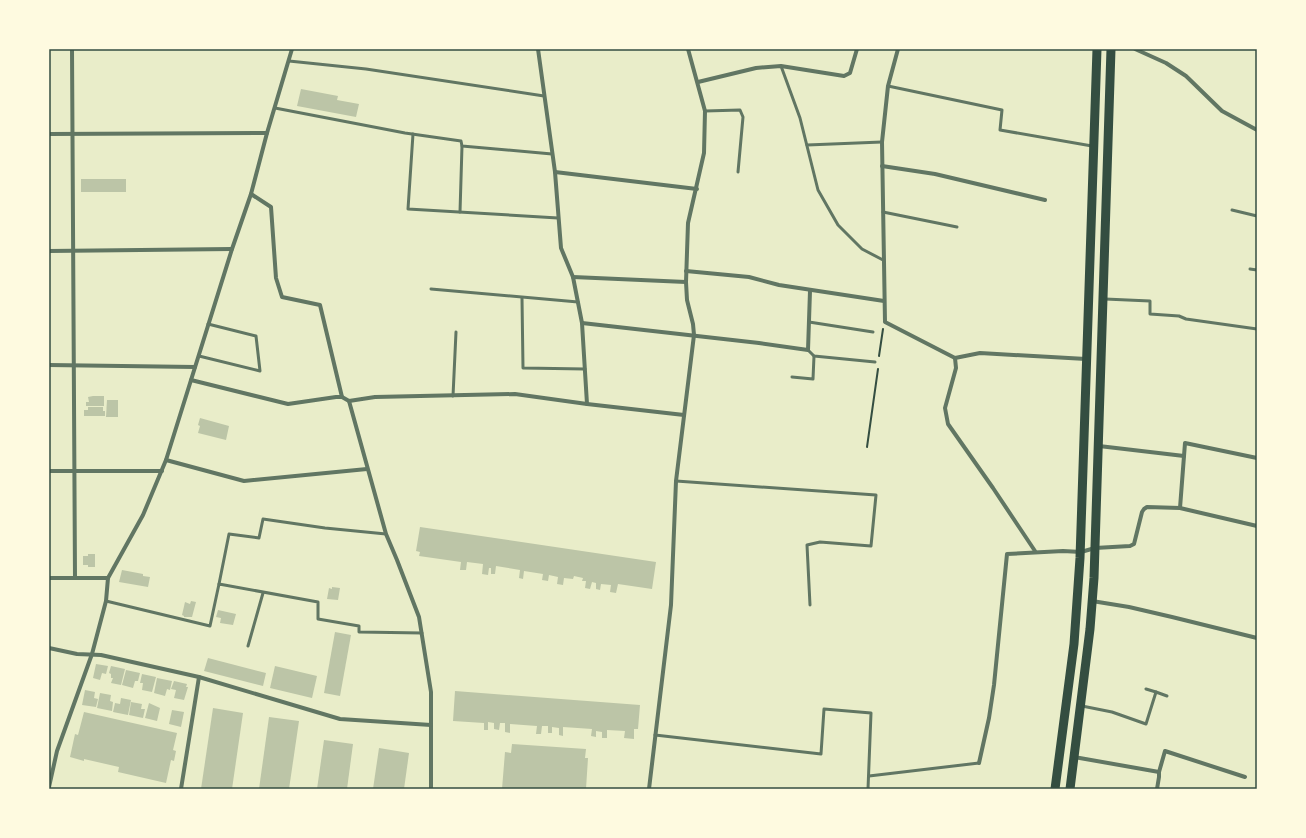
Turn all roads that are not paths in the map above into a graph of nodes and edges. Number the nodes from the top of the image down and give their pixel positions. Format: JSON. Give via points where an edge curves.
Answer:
{"nodes":[{"id":1,"x":72,"y":49,"type":"edge"},
{"id":2,"x":292,"y":49,"type":"edge"},
{"id":3,"x":538,"y":49,"type":"edge"},
{"id":4,"x":688,"y":49,"type":"edge"},
{"id":5,"x":858,"y":49,"type":"edge"},
{"id":6,"x":898,"y":49,"type":"edge"},
{"id":7,"x":1097,"y":49,"type":"edge"},
{"id":8,"x":1111,"y":49,"type":"edge"},
{"id":9,"x":1135,"y":49,"type":"edge"},
{"id":10,"x":289,"y":61,"type":"junction"},
{"id":11,"x":781,"y":66,"type":"junction"},
{"id":12,"x":698,"y":82,"type":"junction"},
{"id":13,"x":888,"y":86,"type":"junction"},
{"id":14,"x":544,"y":96,"type":"junction"},
{"id":15,"x":275,"y":108,"type":"junction"},
{"id":16,"x":705,"y":111,"type":"junction"},
{"id":17,"x":1257,"y":130,"type":"edge"},
{"id":18,"x":267,"y":133,"type":"junction"},
{"id":19,"x":49,"y":134,"type":"edge"},
{"id":20,"x":73,"y":134,"type":"junction"},
{"id":21,"x":413,"y":134,"type":"junction"},
{"id":22,"x":882,"y":142,"type":"junction"},
{"id":23,"x":807,"y":145,"type":"junction"},
{"id":24,"x":462,"y":146,"type":"junction"},
{"id":25,"x":1093,"y":146,"type":"junction"},
{"id":26,"x":552,"y":154,"type":"junction"},
{"id":27,"x":882,"y":166,"type":"junction"},
{"id":28,"x":555,"y":172,"type":"junction"},
{"id":29,"x":738,"y":172,"type":"dead end"},
{"id":30,"x":696,"y":189,"type":"junction"},
{"id":31,"x":251,"y":194,"type":"junction"},
{"id":32,"x":1045,"y":200,"type":"dead end"},
{"id":33,"x":1232,"y":210,"type":"dead end"},
{"id":34,"x":460,"y":212,"type":"junction"},
{"id":35,"x":882,"y":212,"type":"junction"},
{"id":36,"x":1257,"y":216,"type":"edge"},
{"id":37,"x":558,"y":218,"type":"junction"},
{"id":38,"x":957,"y":227,"type":"dead end"},
{"id":39,"x":232,"y":249,"type":"junction"},
{"id":40,"x":49,"y":251,"type":"edge"},
{"id":41,"x":73,"y":251,"type":"junction"},
{"id":42,"x":883,"y":260,"type":"junction"},
{"id":43,"x":1250,"y":269,"type":"dead end"},
{"id":44,"x":1257,"y":270,"type":"edge"},
{"id":45,"x":686,"y":271,"type":"junction"},
{"id":46,"x":573,"y":277,"type":"junction"},
{"id":47,"x":686,"y":282,"type":"junction"},
{"id":48,"x":430,"y":289,"type":"dead end"},
{"id":49,"x":810,"y":291,"type":"junction"},
{"id":50,"x":522,"y":298,"type":"junction"},
{"id":51,"x":1103,"y":299,"type":"junction"},
{"id":52,"x":884,"y":301,"type":"junction"},
{"id":53,"x":578,"y":302,"type":"junction"},
{"id":54,"x":809,"y":322,"type":"junction"},
{"id":55,"x":582,"y":323,"type":"junction"},
{"id":56,"x":208,"y":324,"type":"junction"},
{"id":57,"x":1257,"y":329,"type":"edge"},
{"id":58,"x":456,"y":332,"type":"dead end"},
{"id":59,"x":873,"y":332,"type":"dead end"},
{"id":60,"x":694,"y":335,"type":"junction"},
{"id":61,"x":808,"y":350,"type":"junction"},
{"id":62,"x":199,"y":356,"type":"junction"},
{"id":63,"x":814,"y":356,"type":"junction"},
{"id":64,"x":955,"y":358,"type":"junction"},
{"id":65,"x":1086,"y":359,"type":"junction"},
{"id":66,"x":877,"y":363,"type":"road end"},
{"id":67,"x":49,"y":365,"type":"edge"},
{"id":68,"x":74,"y":365,"type":"junction"},
{"id":69,"x":195,"y":367,"type":"junction"},
{"id":70,"x":584,"y":369,"type":"junction"},
{"id":71,"x":792,"y":377,"type":"dead end"},
{"id":72,"x":191,"y":380,"type":"junction"},
{"id":73,"x":453,"y":396,"type":"junction"},
{"id":74,"x":342,"y":397,"type":"junction"},
{"id":75,"x":349,"y":401,"type":"junction"},
{"id":76,"x":587,"y":404,"type":"junction"},
{"id":77,"x":684,"y":415,"type":"junction"},
{"id":78,"x":1098,"y":446,"type":"junction"},
{"id":79,"x":1184,"y":456,"type":"junction"},
{"id":80,"x":1257,"y":458,"type":"edge"},
{"id":81,"x":166,"y":460,"type":"junction"},
{"id":82,"x":367,"y":469,"type":"junction"},
{"id":83,"x":75,"y":470,"type":"junction"},
{"id":84,"x":49,"y":471,"type":"edge"},
{"id":85,"x":162,"y":471,"type":"junction"},
{"id":86,"x":676,"y":481,"type":"junction"},
{"id":87,"x":1180,"y":508,"type":"junction"},
{"id":88,"x":1257,"y":526,"type":"edge"},
{"id":89,"x":386,"y":534,"type":"junction"},
{"id":90,"x":1095,"y":548,"type":"junction"},
{"id":91,"x":1035,"y":551,"type":"junction"},
{"id":92,"x":1081,"y":552,"type":"junction"},
{"id":93,"x":49,"y":578,"type":"edge"},
{"id":94,"x":75,"y":578,"type":"junction"},
{"id":95,"x":108,"y":578,"type":"junction"},
{"id":96,"x":219,"y":584,"type":"junction"},
{"id":97,"x":263,"y":593,"type":"junction"},
{"id":98,"x":1092,"y":601,"type":"junction"},
{"id":99,"x":106,"y":602,"type":"junction"},
{"id":100,"x":810,"y":605,"type":"dead end"},
{"id":101,"x":422,"y":633,"type":"junction"},
{"id":102,"x":1257,"y":638,"type":"edge"},
{"id":103,"x":248,"y":646,"type":"dead end"},
{"id":104,"x":49,"y":648,"type":"edge"},
{"id":105,"x":92,"y":654,"type":"junction"},
{"id":106,"x":200,"y":677,"type":"junction"},
{"id":107,"x":1146,"y":688,"type":"dead end"},
{"id":108,"x":1156,"y":692,"type":"junction"},
{"id":109,"x":1168,"y":696,"type":"dead end"},
{"id":110,"x":1081,"y":706,"type":"junction"},
{"id":111,"x":431,"y":725,"type":"junction"},
{"id":112,"x":655,"y":735,"type":"junction"},
{"id":113,"x":1074,"y":757,"type":"junction"},
{"id":114,"x":979,"y":763,"type":"joint"},
{"id":115,"x":1159,"y":772,"type":"junction"},
{"id":116,"x":869,"y":776,"type":"junction"},
{"id":117,"x":1245,"y":777,"type":"dead end"},
{"id":118,"x":49,"y":787,"type":"edge"},
{"id":119,"x":181,"y":789,"type":"edge"},
{"id":120,"x":431,"y":789,"type":"edge"},
{"id":121,"x":649,"y":789,"type":"edge"},
{"id":122,"x":868,"y":789,"type":"edge"},
{"id":123,"x":1054,"y":789,"type":"edge"},
{"id":124,"x":1070,"y":789,"type":"edge"},
{"id":125,"x":1157,"y":789,"type":"edge"}],
"edges":[{"from":1,"to":20,"type":"street"},
{"from":2,"to":10,"type":"street"},
{"from":3,"to":14,"type":"street"},
{"from":4,"to":12,"type":"street"},
{"from":5,"to":11,"type":"street","via":[[850,73],[844,76]]},
{"from":6,"to":13,"type":"street"},
{"from":7,"to":25,"type":"main road"},
{"from":8,"to":51,"type":"main road"},
{"from":9,"to":17,"type":"street","via":[[1166,63],[1186,76],[1222,111]]},
{"from":10,"to":14,"type":"lane","via":[[366,69]]},
{"from":10,"to":15,"type":"street"},
{"from":11,"to":12,"type":"street","via":[[756,68]]},
{"from":11,"to":23,"type":"lane"},
{"from":12,"to":16,"type":"street"},
{"from":13,"to":22,"type":"street"},
{"from":13,"to":25,"type":"lane","via":[[1002,110],[1000,130]]},
{"from":14,"to":26,"type":"street"},
{"from":15,"to":18,"type":"street"},
{"from":15,"to":21,"type":"lane"},
{"from":16,"to":29,"type":"lane","via":[[740,110],[743,117]]},
{"from":16,"to":30,"type":"street","via":[[704,153]]},
{"from":18,"to":20,"type":"street"},
{"from":18,"to":31,"type":"street"},
{"from":19,"to":20,"type":"street"},
{"from":20,"to":41,"type":"street"},
{"from":21,"to":24,"type":"lane","via":[[461,141]]},
{"from":21,"to":34,"type":"lane","via":[[408,209]]},
{"from":22,"to":23,"type":"lane"},
{"from":22,"to":27,"type":"street"},
{"from":23,"to":42,"type":"lane","via":[[818,190],[838,225],[862,249]]},
{"from":24,"to":26,"type":"lane"},
{"from":24,"to":34,"type":"lane"},
{"from":25,"to":65,"type":"main road"},
{"from":26,"to":28,"type":"street"},
{"from":27,"to":32,"type":"street","via":[[935,174]]},
{"from":27,"to":35,"type":"street"},
{"from":28,"to":30,"type":"street"},
{"from":28,"to":37,"type":"street"},
{"from":30,"to":45,"type":"street","via":[[688,223]]},
{"from":31,"to":39,"type":"street"},
{"from":31,"to":74,"type":"street","via":[[271,207],[276,278],[282,297],[320,305]]},
{"from":33,"to":36,"type":"lane"},
{"from":34,"to":37,"type":"lane"},
{"from":35,"to":38,"type":"lane"},
{"from":35,"to":42,"type":"street"},
{"from":37,"to":46,"type":"street","via":[[561,248]]},
{"from":39,"to":41,"type":"street"},
{"from":39,"to":56,"type":"street"},
{"from":40,"to":41,"type":"street"},
{"from":41,"to":68,"type":"street"},
{"from":42,"to":52,"type":"street"},
{"from":43,"to":44,"type":"lane"},
{"from":45,"to":47,"type":"street"},
{"from":45,"to":49,"type":"street","via":[[749,277]]},
{"from":46,"to":47,"type":"street"},
{"from":46,"to":53,"type":"street"},
{"from":47,"to":60,"type":"street"},
{"from":48,"to":50,"type":"lane"},
{"from":49,"to":52,"type":"street"},
{"from":49,"to":54,"type":"street"},
{"from":50,"to":53,"type":"lane"},
{"from":50,"to":70,"type":"lane","via":[[523,368]]},
{"from":51,"to":57,"type":"lane","via":[[1150,301],[1150,314],[1179,316]]},
{"from":51,"to":78,"type":"main road"},
{"from":52,"to":64,"type":"street","via":[[884,322]]},
{"from":53,"to":55,"type":"street"},
{"from":54,"to":59,"type":"lane"},
{"from":54,"to":61,"type":"street"},
{"from":55,"to":60,"type":"street"},
{"from":55,"to":70,"type":"street"},
{"from":56,"to":62,"type":"street"},
{"from":56,"to":62,"type":"lane","via":[[256,336],[260,371]]},
{"from":58,"to":73,"type":"lane"},
{"from":60,"to":61,"type":"street"},
{"from":60,"to":77,"type":"street"},
{"from":61,"to":63,"type":"lane"},
{"from":62,"to":69,"type":"street"},
{"from":63,"to":66,"type":"lane"},
{"from":63,"to":71,"type":"lane","via":[[813,379]]},
{"from":64,"to":65,"type":"street","via":[[980,353]]},
{"from":64,"to":91,"type":"street","via":[[956,368],[945,408],[948,424]]},
{"from":65,"to":92,"type":"main road"},
{"from":67,"to":68,"type":"street"},
{"from":68,"to":69,"type":"street"},
{"from":68,"to":83,"type":"street"},
{"from":69,"to":72,"type":"street"},
{"from":70,"to":76,"type":"street"},
{"from":72,"to":74,"type":"street","via":[[288,404]]},
{"from":72,"to":81,"type":"street"},
{"from":73,"to":75,"type":"street","via":[[375,396]]},
{"from":73,"to":76,"type":"street","via":[[515,394]]},
{"from":74,"to":75,"type":"street"},
{"from":75,"to":82,"type":"street"},
{"from":76,"to":77,"type":"street"},
{"from":77,"to":86,"type":"street"},
{"from":78,"to":79,"type":"street"},
{"from":78,"to":90,"type":"main road"},
{"from":79,"to":80,"type":"street","via":[[1185,443]]},
{"from":79,"to":87,"type":"street"},
{"from":81,"to":82,"type":"street","via":[[244,481]]},
{"from":81,"to":85,"type":"street"},
{"from":82,"to":89,"type":"street"},
{"from":83,"to":84,"type":"street"},
{"from":83,"to":85,"type":"street"},
{"from":83,"to":94,"type":"street"},
{"from":85,"to":95,"type":"street","via":[[143,515]]},
{"from":86,"to":100,"type":"lane","via":[[876,495],[871,546],[820,542],[807,545]]},
{"from":86,"to":112,"type":"street","via":[[672,605]]},
{"from":87,"to":88,"type":"street"},
{"from":87,"to":90,"type":"street","via":[[1147,507],[1142,512],[1134,544]]},
{"from":89,"to":96,"type":"lane","via":[[263,519],[259,538],[228,534]]},
{"from":89,"to":101,"type":"street","via":[[419,617]]},
{"from":90,"to":92,"type":"street"},
{"from":90,"to":98,"type":"main road"},
{"from":91,"to":92,"type":"street"},
{"from":91,"to":114,"type":"street","via":[[1007,554],[994,685]]},
{"from":92,"to":123,"type":"main road","via":[[1074,644]]},
{"from":93,"to":94,"type":"street"},
{"from":94,"to":95,"type":"street"},
{"from":95,"to":99,"type":"street"},
{"from":96,"to":97,"type":"lane"},
{"from":96,"to":99,"type":"lane","via":[[210,626]]},
{"from":97,"to":101,"type":"lane","via":[[318,602],[318,619],[359,626],[359,632]]},
{"from":97,"to":103,"type":"lane"},
{"from":98,"to":102,"type":"street","via":[[1129,607]]},
{"from":98,"to":110,"type":"main road"},
{"from":99,"to":105,"type":"street"},
{"from":101,"to":111,"type":"street","via":[[432,692]]},
{"from":104,"to":105,"type":"street","via":[[77,654]]},
{"from":105,"to":106,"type":"street"},
{"from":105,"to":118,"type":"street","via":[[57,751]]},
{"from":106,"to":111,"type":"street","via":[[340,719]]},
{"from":106,"to":119,"type":"street"},
{"from":107,"to":108,"type":"lane"},
{"from":108,"to":109,"type":"lane"},
{"from":108,"to":110,"type":"lane","via":[[1146,724],[1112,712]]},
{"from":110,"to":113,"type":"main road"},
{"from":111,"to":120,"type":"street"},
{"from":112,"to":116,"type":"lane","via":[[821,754],[824,709],[871,712]]},
{"from":112,"to":121,"type":"street"},
{"from":113,"to":115,"type":"street"},
{"from":113,"to":124,"type":"main road"},
{"from":114,"to":116,"type":"lane"},
{"from":115,"to":117,"type":"street","via":[[1164,751]]},
{"from":115,"to":125,"type":"street"},
{"from":116,"to":122,"type":"lane"}]}
